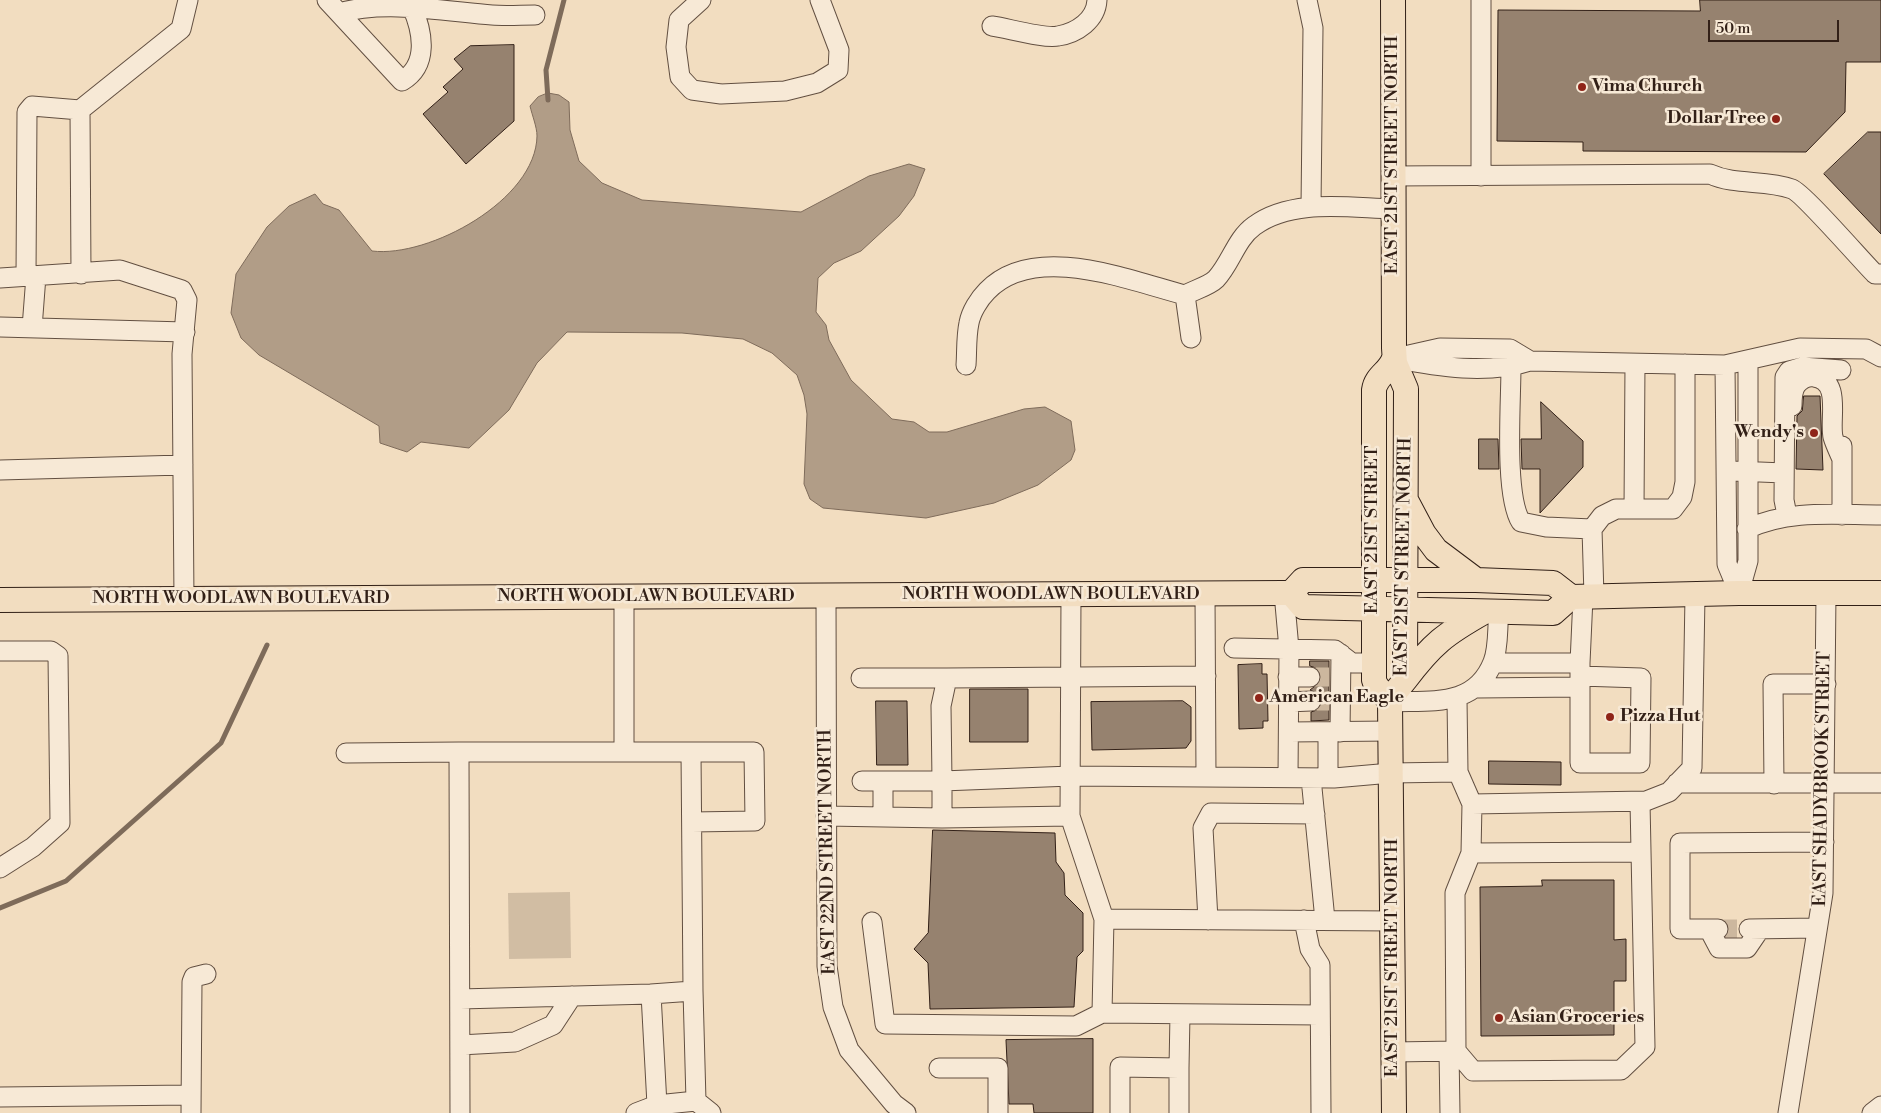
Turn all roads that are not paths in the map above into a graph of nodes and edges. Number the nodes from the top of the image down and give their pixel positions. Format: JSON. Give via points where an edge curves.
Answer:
{"nodes":[{"id":1,"x":188,"y":0,"type":"edge"},
{"id":2,"x":701,"y":0,"type":"edge"},
{"id":3,"x":820,"y":0,"type":"edge"},
{"id":4,"x":1097,"y":0,"type":"edge"},
{"id":5,"x":1307,"y":0,"type":"edge"},
{"id":6,"x":1393,"y":0,"type":"edge"},
{"id":7,"x":1481,"y":0,"type":"edge"},
{"id":8,"x":333,"y":6,"type":"edge"},
{"id":9,"x":412,"y":7,"type":"junction"},
{"id":10,"x":535,"y":15,"type":"dead end"},
{"id":11,"x":992,"y":26,"type":"dead end"},
{"id":12,"x":80,"y":110,"type":"junction"},
{"id":13,"x":1393,"y":176,"type":"junction"},
{"id":14,"x":1481,"y":176,"type":"junction"},
{"id":15,"x":1311,"y":207,"type":"junction"},
{"id":16,"x":1393,"y":209,"type":"junction"},
{"id":17,"x":81,"y":274,"type":"junction"},
{"id":18,"x":1881,"y":274,"type":"edge"},
{"id":19,"x":31,"y":276,"type":"junction"},
{"id":20,"x":0,"y":278,"type":"edge"},
{"id":21,"x":1185,"y":295,"type":"junction"},
{"id":22,"x":0,"y":327,"type":"edge"},
{"id":23,"x":32,"y":328,"type":"junction"},
{"id":24,"x":184,"y":332,"type":"junction"},
{"id":25,"x":1191,"y":338,"type":"dead end"},
{"id":26,"x":1841,"y":348,"type":"junction"},
{"id":27,"x":1881,"y":357,"type":"edge"},
{"id":28,"x":1394,"y":358,"type":"junction"},
{"id":29,"x":1530,"y":360,"type":"junction"},
{"id":30,"x":1748,"y":360,"type":"junction"},
{"id":31,"x":1634,"y":364,"type":"junction"},
{"id":32,"x":1685,"y":364,"type":"junction"},
{"id":33,"x":966,"y":365,"type":"dead end"},
{"id":34,"x":1725,"y":365,"type":"junction"},
{"id":35,"x":1511,"y":367,"type":"junction"},
{"id":36,"x":1842,"y":370,"type":"junction"},
{"id":37,"x":1784,"y":441,"type":"junction"},
{"id":38,"x":1842,"y":459,"type":"junction"},
{"id":39,"x":183,"y":465,"type":"junction"},
{"id":40,"x":0,"y":470,"type":"edge"},
{"id":41,"x":1726,"y":471,"type":"junction"},
{"id":42,"x":1747,"y":472,"type":"junction"},
{"id":43,"x":1784,"y":472,"type":"junction"},
{"id":44,"x":1405,"y":498,"type":"junction"},
{"id":45,"x":1634,"y":508,"type":"junction"},
{"id":46,"x":1788,"y":515,"type":"junction"},
{"id":47,"x":1842,"y":515,"type":"junction"},
{"id":48,"x":1881,"y":515,"type":"edge"},
{"id":49,"x":1592,"y":529,"type":"junction"},
{"id":50,"x":1747,"y":529,"type":"junction"},
{"id":51,"x":1373,"y":580,"type":"junction"},
{"id":52,"x":1405,"y":580,"type":"junction"},
{"id":53,"x":1476,"y":580,"type":"junction"},
{"id":54,"x":1288,"y":593,"type":"junction"},
{"id":55,"x":1739,"y":593,"type":"junction"},
{"id":56,"x":1826,"y":593,"type":"junction"},
{"id":57,"x":1881,"y":593,"type":"edge"},
{"id":58,"x":1072,"y":594,"type":"junction"},
{"id":59,"x":1205,"y":594,"type":"junction"},
{"id":60,"x":826,"y":596,"type":"junction"},
{"id":61,"x":1695,"y":596,"type":"junction"},
{"id":62,"x":624,"y":597,"type":"junction"},
{"id":63,"x":1583,"y":597,"type":"junction"},
{"id":64,"x":0,"y":600,"type":"edge"},
{"id":65,"x":184,"y":600,"type":"junction"},
{"id":66,"x":1373,"y":609,"type":"junction"},
{"id":67,"x":1405,"y":610,"type":"junction"},
{"id":68,"x":1491,"y":612,"type":"junction"},
{"id":69,"x":1234,"y":648,"type":"dead end"},
{"id":70,"x":1289,"y":649,"type":"junction"},
{"id":71,"x":0,"y":651,"type":"edge"},
{"id":72,"x":1340,"y":654,"type":"junction"},
{"id":73,"x":1493,"y":662,"type":"junction"},
{"id":74,"x":1373,"y":663,"type":"junction"},
{"id":75,"x":1206,"y":676,"type":"junction"},
{"id":76,"x":1580,"y":676,"type":"junction"},
{"id":77,"x":1071,"y":677,"type":"junction"},
{"id":78,"x":1288,"y":677,"type":"junction"},
{"id":79,"x":1310,"y":677,"type":"tunnel mouth"},
{"id":80,"x":861,"y":678,"type":"dead end"},
{"id":81,"x":947,"y":678,"type":"junction"},
{"id":82,"x":1405,"y":680,"type":"junction"},
{"id":83,"x":1826,"y":684,"type":"junction"},
{"id":84,"x":1477,"y":688,"type":"junction"},
{"id":85,"x":1457,"y":699,"type":"junction"},
{"id":86,"x":1288,"y":702,"type":"junction"},
{"id":87,"x":1311,"y":702,"type":"tunnel mouth"},
{"id":88,"x":1390,"y":702,"type":"junction"},
{"id":89,"x":1391,"y":731,"type":"junction"},
{"id":90,"x":1289,"y":732,"type":"junction"},
{"id":91,"x":1334,"y":732,"type":"junction"},
{"id":92,"x":459,"y":752,"type":"junction"},
{"id":93,"x":624,"y":752,"type":"junction"},
{"id":94,"x":691,"y":752,"type":"junction"},
{"id":95,"x":346,"y":753,"type":"dead end"},
{"id":96,"x":1458,"y":772,"type":"junction"},
{"id":97,"x":1391,"y":773,"type":"junction"},
{"id":98,"x":1071,"y":776,"type":"junction"},
{"id":99,"x":1206,"y":777,"type":"junction"},
{"id":100,"x":1288,"y":777,"type":"junction"},
{"id":101,"x":1320,"y":778,"type":"junction"},
{"id":102,"x":862,"y":781,"type":"dead end"},
{"id":103,"x":883,"y":781,"type":"junction"},
{"id":104,"x":942,"y":781,"type":"junction"},
{"id":105,"x":1678,"y":783,"type":"junction"},
{"id":106,"x":1825,"y":783,"type":"junction"},
{"id":107,"x":1881,"y":783,"type":"edge"},
{"id":108,"x":1774,"y":784,"type":"junction"},
{"id":109,"x":1640,"y":802,"type":"junction"},
{"id":110,"x":1472,"y":804,"type":"junction"},
{"id":111,"x":1315,"y":814,"type":"junction"},
{"id":112,"x":826,"y":816,"type":"junction"},
{"id":113,"x":1070,"y":816,"type":"junction"},
{"id":114,"x":882,"y":817,"type":"junction"},
{"id":115,"x":942,"y":818,"type":"junction"},
{"id":116,"x":692,"y":822,"type":"junction"},
{"id":117,"x":1824,"y":842,"type":"junction"},
{"id":118,"x":1641,"y":852,"type":"junction"},
{"id":119,"x":1471,"y":853,"type":"junction"},
{"id":120,"x":0,"y":868,"type":"edge"},
{"id":121,"x":1104,"y":919,"type":"junction"},
{"id":122,"x":1208,"y":920,"type":"junction"},
{"id":123,"x":1304,"y":920,"type":"junction"},
{"id":124,"x":1324,"y":920,"type":"junction"},
{"id":125,"x":1393,"y":921,"type":"junction"},
{"id":126,"x":872,"y":922,"type":"dead end"},
{"id":127,"x":1817,"y":928,"type":"junction"},
{"id":128,"x":206,"y":974,"type":"dead end"},
{"id":129,"x":693,"y":991,"type":"junction"},
{"id":130,"x":652,"y":994,"type":"junction"},
{"id":131,"x":572,"y":996,"type":"junction"},
{"id":132,"x":460,"y":999,"type":"junction"},
{"id":133,"x":1102,"y":1013,"type":"junction"},
{"id":134,"x":1180,"y":1014,"type":"junction"},
{"id":135,"x":1320,"y":1015,"type":"junction"},
{"id":136,"x":460,"y":1045,"type":"junction"},
{"id":137,"x":1452,"y":1051,"type":"junction"},
{"id":138,"x":1393,"y":1052,"type":"junction"},
{"id":139,"x":938,"y":1068,"type":"dead end"},
{"id":140,"x":1179,"y":1068,"type":"junction"},
{"id":141,"x":0,"y":1097,"type":"edge"},
{"id":142,"x":696,"y":1101,"type":"junction"},
{"id":143,"x":191,"y":1104,"type":"edge"},
{"id":144,"x":657,"y":1105,"type":"junction"},
{"id":145,"x":1881,"y":1106,"type":"edge"},
{"id":146,"x":460,"y":1113,"type":"edge"},
{"id":147,"x":636,"y":1113,"type":"edge"},
{"id":148,"x":711,"y":1113,"type":"edge"},
{"id":149,"x":906,"y":1113,"type":"edge"},
{"id":150,"x":998,"y":1113,"type":"edge"},
{"id":151,"x":1120,"y":1113,"type":"edge"},
{"id":152,"x":1179,"y":1113,"type":"edge"},
{"id":153,"x":1321,"y":1113,"type":"edge"},
{"id":154,"x":1394,"y":1113,"type":"edge"},
{"id":155,"x":1450,"y":1113,"type":"edge"},
{"id":156,"x":1788,"y":1113,"type":"edge"},
{"id":157,"x":1872,"y":1113,"type":"edge"}],
"edges":[{"from":1,"to":12,"type":"street","via":[[181,29]]},
{"from":2,"to":3,"type":"street","via":[[679,20],[676,48],[680,77],[692,90],[721,94],[785,91],[817,83],[838,70],[839,50]]},
{"from":4,"to":11,"type":"street","via":[[1097,7],[1085,26],[1057,37]]},
{"from":5,"to":15,"type":"street","via":[[1313,28]]},
{"from":6,"to":13,"type":"main road","name":"EAST 21ST STREET NORTH"},
{"from":7,"to":14,"type":"street"},
{"from":8,"to":9,"type":"street","via":[[377,4]]},
{"from":8,"to":9,"type":"street","via":[[402,81],[411,76],[419,65],[421,52],[420,26]]},
{"from":9,"to":10,"type":"street","via":[[493,15]]},
{"from":12,"to":17,"type":"street"},
{"from":12,"to":19,"type":"street","via":[[32,106],[28,112]]},
{"from":13,"to":14,"type":"street"},
{"from":13,"to":16,"type":"main road","name":"EAST 21ST STREET NORTH"},
{"from":14,"to":18,"type":"street","via":[[1710,174],[1726,181],[1781,186],[1794,190],[1874,274]]},
{"from":15,"to":16,"type":"street"},
{"from":15,"to":21,"type":"street","via":[[1282,212],[1254,226],[1215,279]]},
{"from":16,"to":28,"type":"main road","name":"EAST 21ST STREET NORTH"},
{"from":17,"to":19,"type":"street"},
{"from":17,"to":24,"type":"street","via":[[120,270],[182,290],[187,300]]},
{"from":19,"to":20,"type":"street"},
{"from":19,"to":23,"type":"street"},
{"from":21,"to":25,"type":"street"},
{"from":21,"to":33,"type":"street","via":[[1069,266],[1027,269],[999,278],[981,297],[969,322]]},
{"from":22,"to":23,"type":"street"},
{"from":23,"to":24,"type":"street"},
{"from":24,"to":39,"type":"street"},
{"from":26,"to":27,"type":"street","via":[[1866,350]]},
{"from":26,"to":30,"type":"street","via":[[1800,348]]},
{"from":26,"to":36,"type":"street"},
{"from":28,"to":29,"type":"street","via":[[1449,348],[1510,349]]},
{"from":28,"to":35,"type":"street","via":[[1443,368]]},
{"from":28,"to":44,"type":"main road","name":"EAST 21ST STREET NORTH","via":[[1406,389]]},
{"from":28,"to":51,"type":"main road","name":"EAST 21ST STREET","via":[[1388,370],[1377,379],[1374,390]]},
{"from":29,"to":31,"type":"street"},
{"from":29,"to":35,"type":"street"},
{"from":30,"to":34,"type":"street"},
{"from":30,"to":42,"type":"street"},
{"from":31,"to":32,"type":"street"},
{"from":31,"to":45,"type":"street"},
{"from":32,"to":34,"type":"street"},
{"from":32,"to":45,"type":"street","via":[[1685,482],[1682,497],[1672,508]]},
{"from":34,"to":41,"type":"street"},
{"from":35,"to":49,"type":"street","via":[[1511,491],[1515,513],[1521,522],[1546,527]]},
{"from":36,"to":37,"type":"street","via":[[1802,366],[1789,371],[1785,377]]},
{"from":36,"to":38,"type":"street"},
{"from":37,"to":38,"type":"street","via":[[1792,431],[1795,388],[1801,380],[1811,376],[1819,378],[1828,384],[1832,394],[1833,437]]},
{"from":37,"to":43,"type":"street"},
{"from":38,"to":47,"type":"street"},
{"from":39,"to":40,"type":"street"},
{"from":39,"to":65,"type":"street"},
{"from":41,"to":42,"type":"street"},
{"from":41,"to":55,"type":"street","via":[[1726,564]]},
{"from":42,"to":43,"type":"street"},
{"from":42,"to":50,"type":"street"},
{"from":43,"to":46,"type":"street","via":[[1784,500]]},
{"from":44,"to":52,"type":"main road","name":"EAST 21ST STREET NORTH"},
{"from":44,"to":53,"type":"main road","via":[[1436,550]]},
{"from":45,"to":49,"type":"street","via":[[1616,508],[1602,516]]},
{"from":46,"to":47,"type":"street"},
{"from":46,"to":50,"type":"street"},
{"from":47,"to":48,"type":"street"},
{"from":49,"to":63,"type":"street"},
{"from":50,"to":55,"type":"street","via":[[1748,561]]},
{"from":51,"to":52,"type":"main road"},
{"from":51,"to":54,"type":"main road","via":[[1303,580]]},
{"from":51,"to":66,"type":"main road","name":"EAST 21ST STREET"},
{"from":52,"to":53,"type":"main road"},
{"from":52,"to":67,"type":"main road","name":"EAST 21ST STREET NORTH"},
{"from":53,"to":63,"type":"main road","via":[[1553,583]]},
{"from":54,"to":59,"type":"main road","name":"NORTH WOODLAWN BOULEVARD"},
{"from":54,"to":66,"type":"main road","via":[[1303,607]]},
{"from":54,"to":70,"type":"street"},
{"from":55,"to":56,"type":"main road"},
{"from":55,"to":61,"type":"main road"},
{"from":56,"to":57,"type":"main road"},
{"from":56,"to":83,"type":"street","name":"EAST SHADYBROOK STREET"},
{"from":58,"to":59,"type":"main road","name":"NORTH WOODLAWN BOULEVARD"},
{"from":58,"to":60,"type":"main road","name":"NORTH WOODLAWN BOULEVARD"},
{"from":58,"to":77,"type":"street"},
{"from":59,"to":75,"type":"street"},
{"from":60,"to":62,"type":"main road","name":"NORTH WOODLAWN BOULEVARD"},
{"from":60,"to":112,"type":"street","name":"EAST 22ND STREET NORTH"},
{"from":61,"to":63,"type":"main road"},
{"from":61,"to":105,"type":"street","via":[[1692,768]]},
{"from":62,"to":65,"type":"main road","name":"NORTH WOODLAWN BOULEVARD"},
{"from":62,"to":93,"type":"street"},
{"from":63,"to":68,"type":"main road","via":[[1553,613]]},
{"from":63,"to":76,"type":"street"},
{"from":64,"to":65,"type":"main road","name":"NORTH WOODLAWN BOULEVARD"},
{"from":66,"to":67,"type":"main road"},
{"from":66,"to":74,"type":"main road","name":"EAST 21ST STREET"},
{"from":67,"to":68,"type":"main road"},
{"from":67,"to":82,"type":"main road","name":"EAST 21ST STREET NORTH"},
{"from":68,"to":73,"type":"street"},
{"from":68,"to":82,"type":"main road","via":[[1441,638]]},
{"from":69,"to":70,"type":"street"},
{"from":70,"to":72,"type":"street","via":[[1335,650]]},
{"from":70,"to":78,"type":"street"},
{"from":71,"to":120,"type":"street","via":[[51,651],[58,656],[61,808],[60,823],[33,847]]},
{"from":72,"to":74,"type":"street","via":[[1352,663]]},
{"from":72,"to":91,"type":"street","via":[[1335,677]]},
{"from":73,"to":76,"type":"street"},
{"from":73,"to":84,"type":"street"},
{"from":74,"to":88,"type":"main road","name":"EAST 21ST STREET","via":[[1375,686]]},
{"from":75,"to":77,"type":"street"},
{"from":75,"to":99,"type":"street"},
{"from":76,"to":76,"type":"street","via":[[1641,678],[1640,763],[1580,762]]},
{"from":76,"to":84,"type":"street"},
{"from":77,"to":81,"type":"street"},
{"from":77,"to":98,"type":"street"},
{"from":78,"to":79,"type":"street"},
{"from":78,"to":86,"type":"street"},
{"from":80,"to":81,"type":"street"},
{"from":81,"to":104,"type":"street","via":[[941,706]]},
{"from":82,"to":88,"type":"main road","name":"EAST 21ST STREET NORTH"},
{"from":83,"to":106,"type":"street","name":"EAST SHADYBROOK STREET"},
{"from":83,"to":108,"type":"street","via":[[1773,684]]},
{"from":84,"to":85,"type":"street"},
{"from":85,"to":88,"type":"street"},
{"from":85,"to":96,"type":"street"},
{"from":86,"to":87,"type":"street"},
{"from":86,"to":90,"type":"street"},
{"from":88,"to":89,"type":"main road","name":"EAST 21ST STREET NORTH"},
{"from":89,"to":91,"type":"street"},
{"from":89,"to":97,"type":"main road","name":"EAST 21ST STREET NORTH"},
{"from":90,"to":91,"type":"street"},
{"from":90,"to":100,"type":"street"},
{"from":91,"to":101,"type":"street"},
{"from":92,"to":93,"type":"street"},
{"from":92,"to":95,"type":"street"},
{"from":92,"to":132,"type":"street"},
{"from":93,"to":94,"type":"street"},
{"from":94,"to":116,"type":"street"},
{"from":94,"to":116,"type":"street","via":[[754,752],[755,821]]},
{"from":96,"to":97,"type":"street"},
{"from":96,"to":110,"type":"street"},
{"from":97,"to":101,"type":"street"},
{"from":97,"to":125,"type":"main road","name":"EAST 21ST STREET NORTH"},
{"from":98,"to":99,"type":"street"},
{"from":98,"to":104,"type":"street"},
{"from":98,"to":113,"type":"street"},
{"from":99,"to":100,"type":"street"},
{"from":100,"to":101,"type":"street"},
{"from":101,"to":111,"type":"street"},
{"from":102,"to":103,"type":"street"},
{"from":103,"to":104,"type":"street"},
{"from":103,"to":114,"type":"street"},
{"from":104,"to":115,"type":"street"},
{"from":105,"to":108,"type":"street"},
{"from":105,"to":109,"type":"street","via":[[1669,792]]},
{"from":106,"to":107,"type":"street"},
{"from":106,"to":108,"type":"street"},
{"from":106,"to":117,"type":"street","name":"EAST SHADYBROOK STREET"},
{"from":109,"to":110,"type":"street"},
{"from":109,"to":118,"type":"street"},
{"from":110,"to":119,"type":"street"},
{"from":111,"to":122,"type":"street","via":[[1211,813],[1203,828]]},
{"from":111,"to":124,"type":"street"},
{"from":112,"to":114,"type":"street"},
{"from":112,"to":149,"type":"street","name":"EAST 22ND STREET NORTH","via":[[827,966],[834,1007],[849,1050],[894,1104]]},
{"from":113,"to":115,"type":"street"},
{"from":113,"to":121,"type":"street"},
{"from":114,"to":115,"type":"street"},
{"from":116,"to":129,"type":"street"},
{"from":117,"to":127,"type":"street","name":"EAST SHADYBROOK STREET","via":[[1823,893]]},
{"from":117,"to":127,"type":"street","via":[[1680,844],[1680,929],[1714,928],[1719,948],[1747,948],[1753,928]]},
{"from":118,"to":119,"type":"street"},
{"from":118,"to":137,"type":"street","via":[[1645,1048],[1621,1070],[1473,1070]]},
{"from":119,"to":137,"type":"street","via":[[1455,893]]},
{"from":121,"to":122,"type":"street"},
{"from":121,"to":133,"type":"street"},
{"from":122,"to":123,"type":"street"},
{"from":123,"to":124,"type":"street"},
{"from":123,"to":135,"type":"street","via":[[1310,949],[1320,965]]},
{"from":124,"to":125,"type":"street"},
{"from":125,"to":138,"type":"main road","name":"EAST 21ST STREET NORTH"},
{"from":126,"to":133,"type":"street","via":[[885,1024],[1076,1026]]},
{"from":127,"to":156,"type":"street","name":"EAST SHADYBROOK STREET"},
{"from":128,"to":143,"type":"street","via":[[194,977],[192,982]]},
{"from":129,"to":130,"type":"street"},
{"from":129,"to":142,"type":"street"},
{"from":130,"to":131,"type":"street"},
{"from":130,"to":144,"type":"street"},
{"from":131,"to":132,"type":"street"},
{"from":131,"to":136,"type":"street","via":[[553,1025],[515,1042]]},
{"from":132,"to":136,"type":"street"},
{"from":133,"to":134,"type":"street"},
{"from":134,"to":135,"type":"street"},
{"from":134,"to":140,"type":"street"},
{"from":135,"to":153,"type":"street"},
{"from":136,"to":146,"type":"street"},
{"from":137,"to":138,"type":"street"},
{"from":137,"to":155,"type":"street"},
{"from":138,"to":154,"type":"main road","name":"EAST 21ST STREET NORTH"},
{"from":139,"to":150,"type":"street","via":[[998,1068]]},
{"from":140,"to":151,"type":"street","via":[[1120,1067]]},
{"from":140,"to":152,"type":"street"},
{"from":141,"to":143,"type":"street"},
{"from":142,"to":144,"type":"street"},
{"from":142,"to":148,"type":"street"},
{"from":144,"to":147,"type":"street"},
{"from":145,"to":157,"type":"street"}]}
